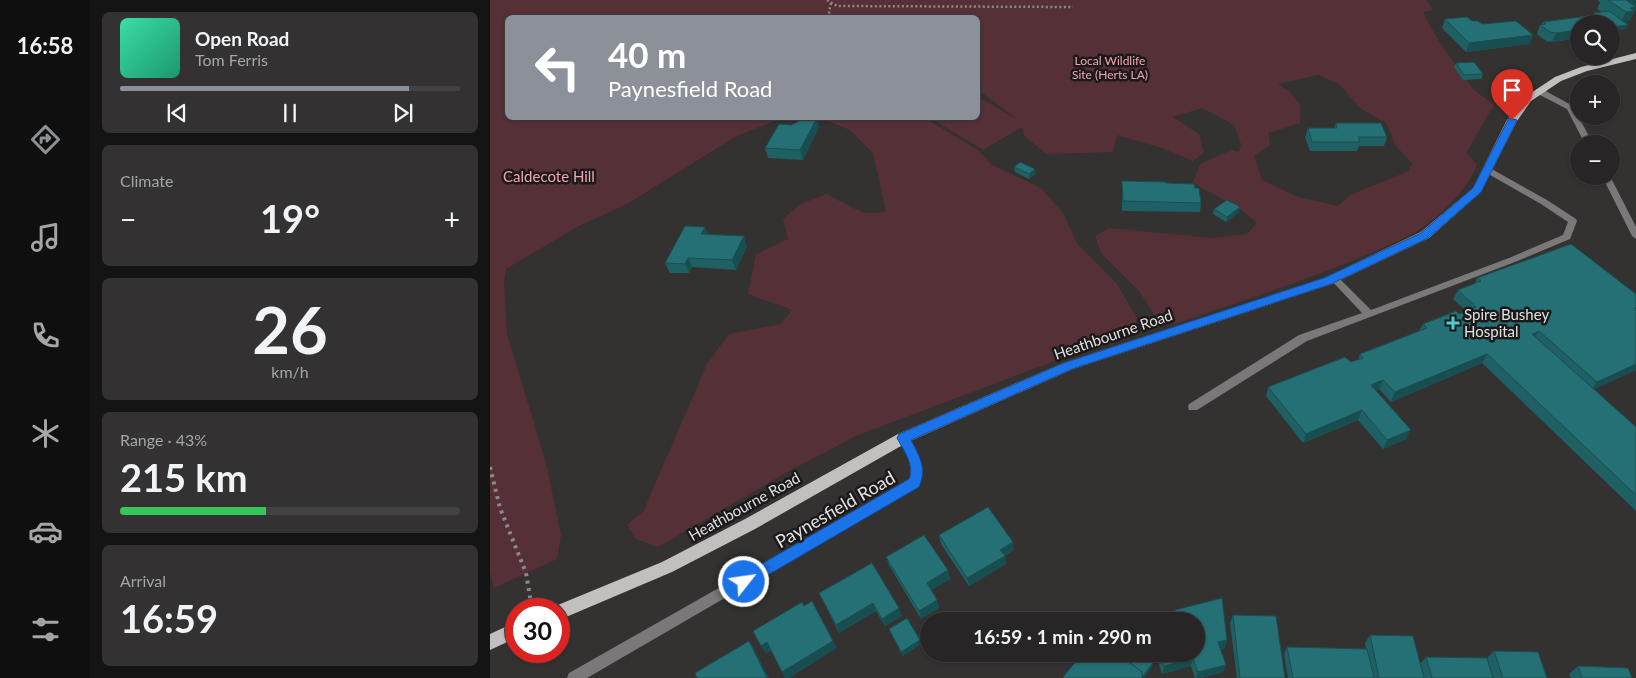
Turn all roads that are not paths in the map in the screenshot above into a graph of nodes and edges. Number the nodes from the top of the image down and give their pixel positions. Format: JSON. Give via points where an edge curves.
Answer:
{"nodes":[{"id":1,"x":1636,"y":56,"type":"edge"},
{"id":2,"x":1539,"y":91,"type":"junction"},
{"id":3,"x":1584,"y":135,"type":"edge"},
{"id":4,"x":1488,"y":170,"type":"junction"},
{"id":5,"x":1610,"y":185,"type":"edge"},
{"id":6,"x":1636,"y":236,"type":"edge"},
{"id":7,"x":1334,"y":278,"type":"junction"},
{"id":8,"x":1369,"y":314,"type":"junction"},
{"id":9,"x":1193,"y":407,"type":"dead end"},
{"id":10,"x":904,"y":438,"type":"junction"},
{"id":11,"x":570,"y":608,"type":"edge"},
{"id":12,"x":505,"y":635,"type":"edge"},
{"id":13,"x":490,"y":642,"type":"edge"},
{"id":14,"x":574,"y":678,"type":"edge"}],
"edges":[{"from":1,"to":2,"type":"main road","name":"Heathbourne Road","via":[[1584,69]]},
{"from":2,"to":3,"type":"street","via":[[1570,108]]},
{"from":2,"to":4,"type":"main road","name":"Heathbourne Road","via":[[1528,99],[1512,120]]},
{"from":4,"to":7,"type":"main road","name":"Heathbourne Road","via":[[1477,190],[1425,235]]},
{"from":4,"to":8,"type":"street","via":[[1573,221],[1566,237]]},
{"from":5,"to":6,"type":"street"},
{"from":7,"to":8,"type":"street"},
{"from":7,"to":10,"type":"main road","name":"Heathbourne Road","via":[[1068,366]]},
{"from":8,"to":9,"type":"street","via":[[1303,338]]},
{"from":10,"to":11,"type":"main road","name":"Heathbourne Road","via":[[667,568]]},
{"from":10,"to":14,"type":"street","name":"Paynesfield Road","via":[[918,473],[914,483]]},
{"from":12,"to":13,"type":"main road"}]}
